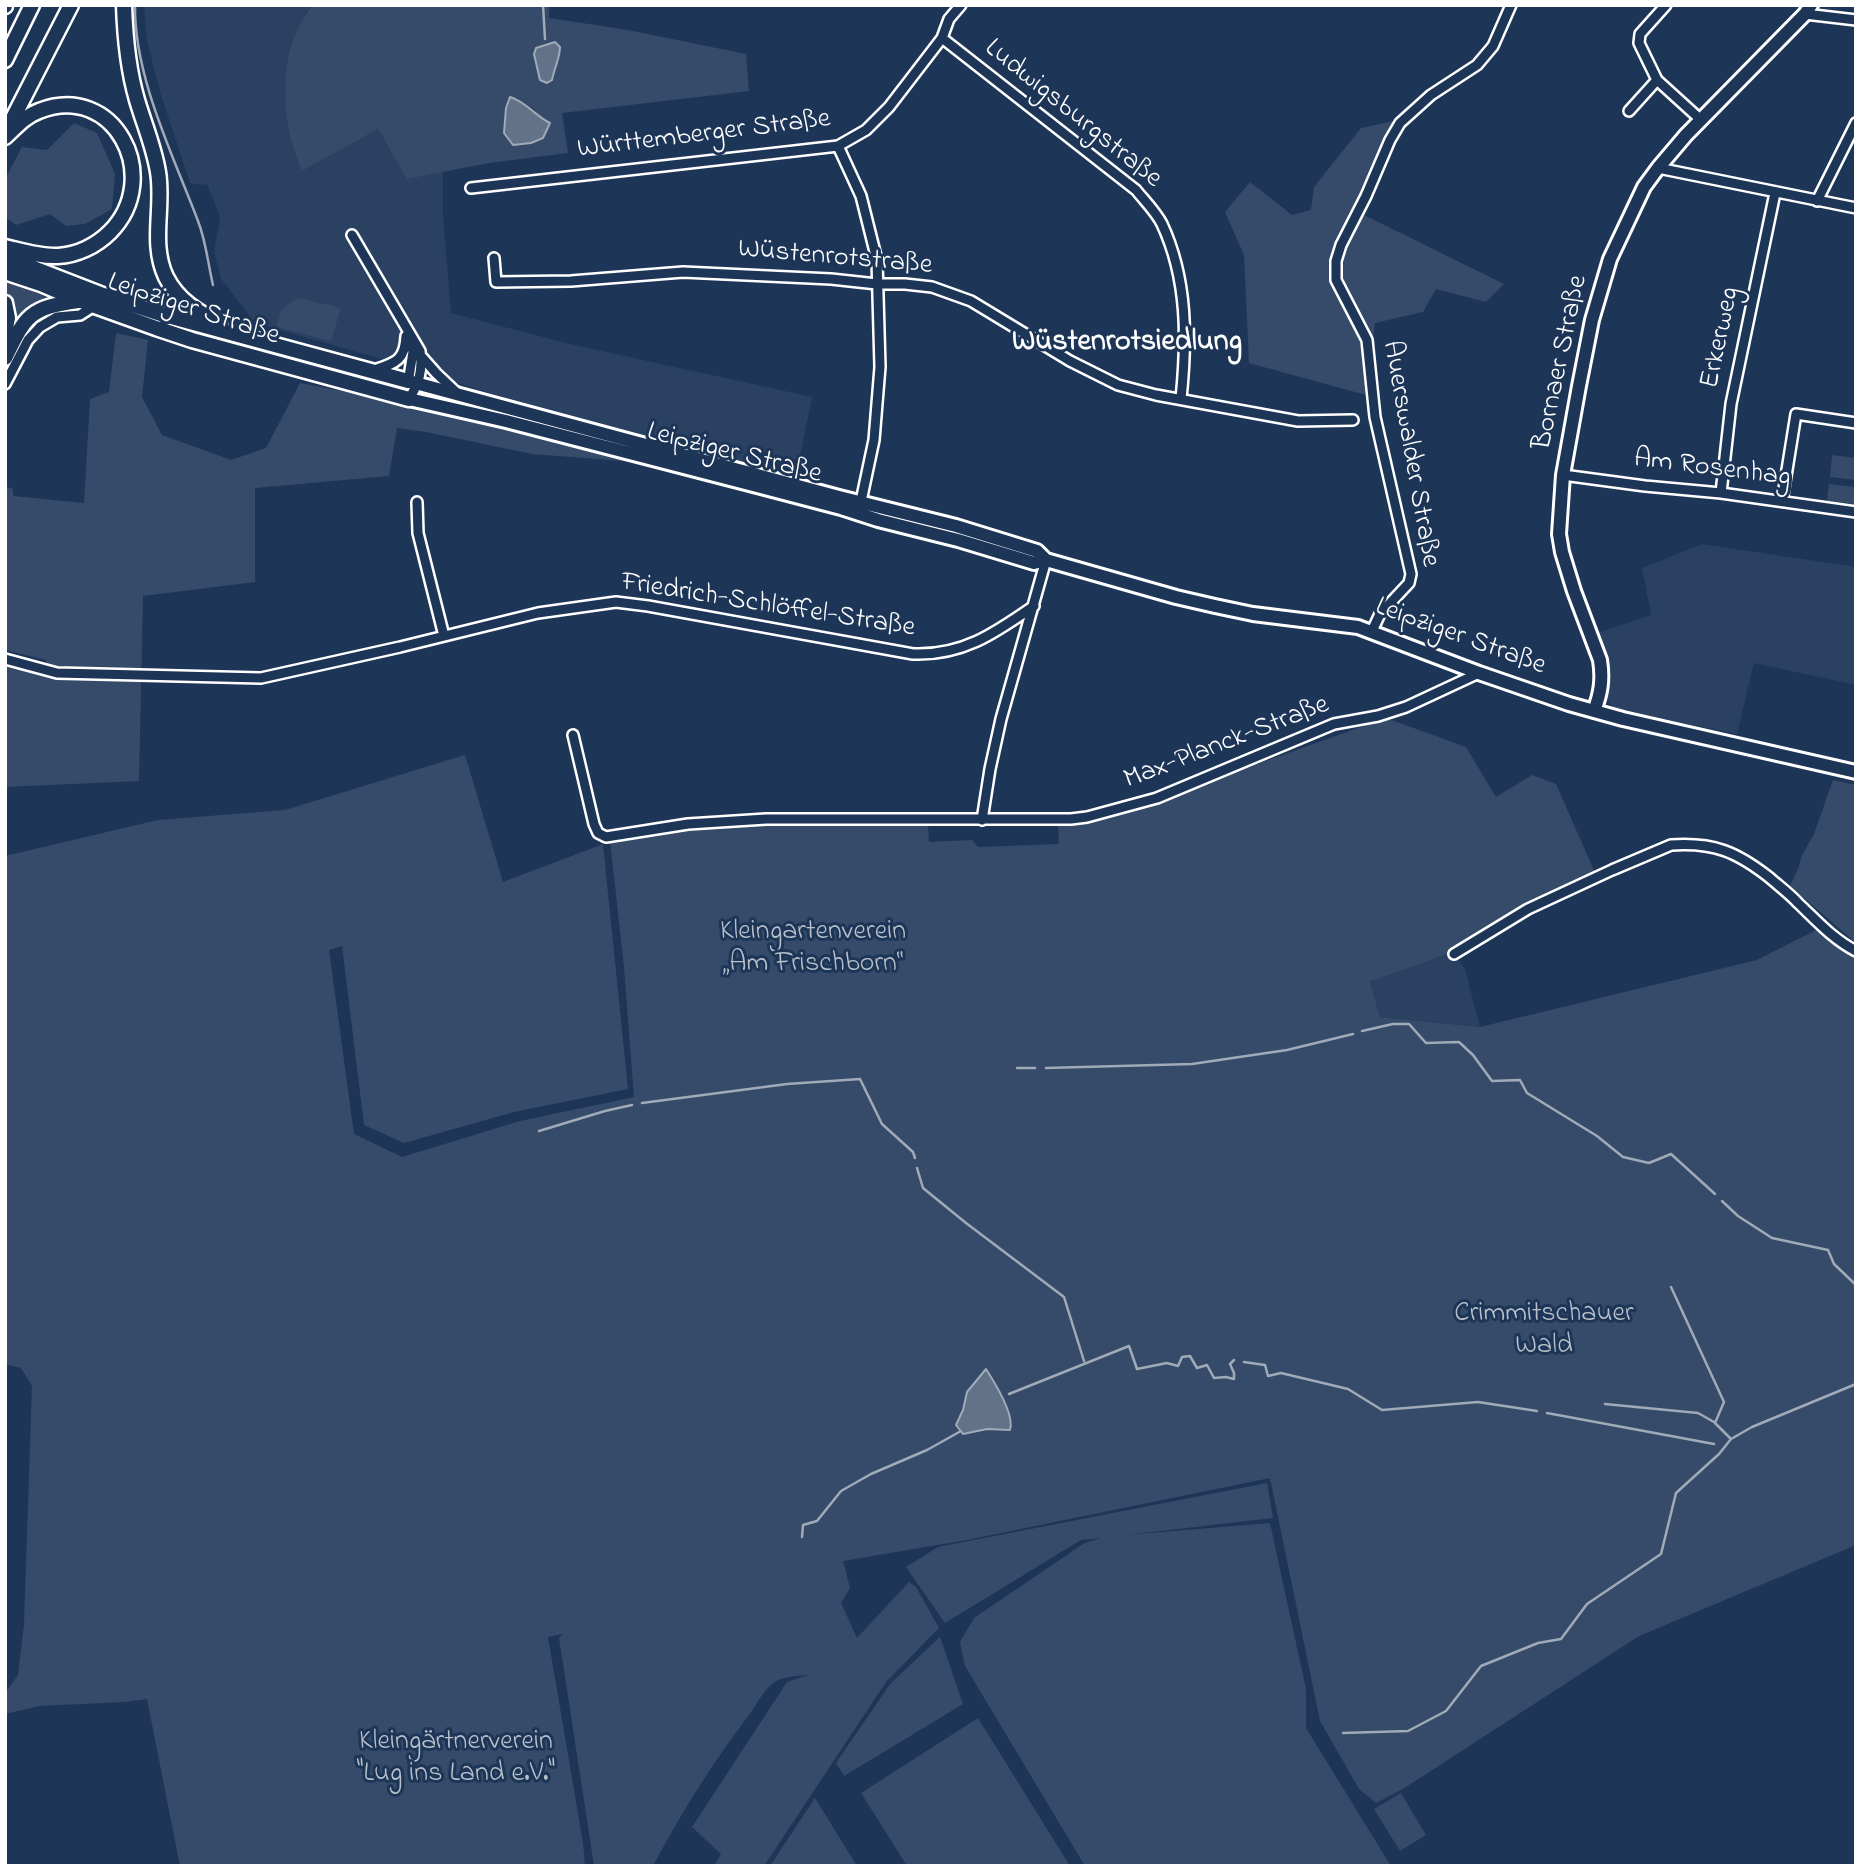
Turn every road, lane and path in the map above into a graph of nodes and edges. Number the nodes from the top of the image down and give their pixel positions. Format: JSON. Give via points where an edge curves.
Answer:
{"nodes":[{"id":1,"x":32,"y":5,"type":"edge"},
{"id":2,"x":71,"y":5,"type":"edge"},
{"id":3,"x":124,"y":5,"type":"edge"},
{"id":4,"x":961,"y":5,"type":"edge"},
{"id":5,"x":1511,"y":5,"type":"edge"},
{"id":6,"x":1666,"y":5,"type":"edge"},
{"id":7,"x":1808,"y":10,"type":"edge"},
{"id":8,"x":1856,"y":20,"type":"edge"},
{"id":9,"x":942,"y":38,"type":"junction"},
{"id":10,"x":5,"y":60,"type":"edge"},
{"id":11,"x":1657,"y":80,"type":"junction"},
{"id":12,"x":1629,"y":111,"type":"dead end"},
{"id":13,"x":1701,"y":120,"type":"junction"},
{"id":14,"x":1855,"y":125,"type":"edge"},
{"id":15,"x":5,"y":135,"type":"edge"},
{"id":16,"x":838,"y":146,"type":"junction"},
{"id":17,"x":1658,"y":168,"type":"junction"},
{"id":18,"x":471,"y":188,"type":"dead end"},
{"id":19,"x":1775,"y":193,"type":"junction"},
{"id":20,"x":1817,"y":201,"type":"junction"},
{"id":21,"x":1856,"y":208,"type":"edge"},
{"id":22,"x":352,"y":235,"type":"dead end"},
{"id":23,"x":5,"y":247,"type":"edge"},
{"id":24,"x":5,"y":257,"type":"edge"},
{"id":25,"x":494,"y":258,"type":"dead end"},
{"id":26,"x":5,"y":272,"type":"edge"},
{"id":27,"x":877,"y":284,"type":"junction"},
{"id":28,"x":5,"y":303,"type":"edge"},
{"id":29,"x":88,"y":303,"type":"junction"},
{"id":30,"x":407,"y":327,"type":"junction"},
{"id":31,"x":5,"y":333,"type":"edge"},
{"id":32,"x":244,"y":337,"type":"junction"},
{"id":33,"x":421,"y":356,"type":"junction"},
{"id":34,"x":5,"y":358,"type":"edge"},
{"id":35,"x":370,"y":371,"type":"junction"},
{"id":36,"x":413,"y":382,"type":"junction"},
{"id":37,"x":5,"y":384,"type":"edge"},
{"id":38,"x":459,"y":394,"type":"junction"},
{"id":39,"x":409,"y":399,"type":"junction"},
{"id":40,"x":1181,"y":399,"type":"junction"},
{"id":41,"x":1353,"y":420,"type":"dead end"},
{"id":42,"x":1856,"y":423,"type":"edge"},
{"id":43,"x":1563,"y":475,"type":"junction"},
{"id":44,"x":1721,"y":493,"type":"junction"},
{"id":45,"x":1782,"y":501,"type":"junction"},
{"id":46,"x":417,"y":502,"type":"dead end"},
{"id":47,"x":860,"y":508,"type":"junction"},
{"id":48,"x":1856,"y":512,"type":"edge"},
{"id":49,"x":1046,"y":560,"type":"junction"},
{"id":50,"x":1034,"y":606,"type":"junction"},
{"id":51,"x":1372,"y":631,"type":"junction"},
{"id":52,"x":444,"y":636,"type":"junction"},
{"id":53,"x":5,"y":659,"type":"edge"},
{"id":54,"x":1479,"y":673,"type":"junction"},
{"id":55,"x":1594,"y":711,"type":"junction"},
{"id":56,"x":573,"y":735,"type":"dead end"},
{"id":57,"x":1856,"y":772,"type":"edge"},
{"id":58,"x":982,"y":820,"type":"junction"},
{"id":59,"x":1856,"y":951,"type":"edge"},
{"id":60,"x":1454,"y":954,"type":"dead end"}],
"edges":[{"from":1,"to":10,"type":"highway"},
{"from":2,"to":15,"type":"highway"},
{"from":3,"to":32,"type":"highway","via":[[132,79],[158,171],[161,264],[170,284],[191,307]]},
{"from":4,"to":9,"type":"street","name":"Württemberger Straße"},
{"from":5,"to":51,"type":"street","name":"Auerswalder Straße","via":[[1493,46],[1477,65],[1431,95],[1400,123],[1336,261],[1336,280],[1367,340],[1376,417],[1411,575]]},
{"from":6,"to":11,"type":"street","via":[[1640,34],[1639,43]]},
{"from":7,"to":8,"type":"street"},
{"from":7,"to":13,"type":"main road","name":"Bornaer Straße"},
{"from":9,"to":16,"type":"street","name":"Württemberger Straße","via":[[889,107],[866,130]]},
{"from":9,"to":40,"type":"street","name":"Ludwigsburgstraße","via":[[1136,190],[1161,222],[1176,263],[1184,314]]},
{"from":11,"to":12,"type":"street"},
{"from":11,"to":13,"type":"street"},
{"from":13,"to":17,"type":"main road","name":"Bornaer Straße"},
{"from":14,"to":20,"type":"street"},
{"from":15,"to":23,"type":"highway","via":[[40,111],[83,109],[100,116],[119,133],[131,157],[133,176],[120,220],[93,246],[57,256]]},
{"from":16,"to":18,"type":"street","name":"Württemberger Straße"},
{"from":16,"to":27,"type":"street","via":[[861,196],[877,260]]},
{"from":17,"to":19,"type":"street"},
{"from":17,"to":43,"type":"main road","name":"Bornaer Straße","via":[[1644,187],[1610,260],[1592,320]]},
{"from":19,"to":20,"type":"street"},
{"from":19,"to":44,"type":"street","name":"Erkerweg","via":[[1731,404]]},
{"from":20,"to":21,"type":"street"},
{"from":22,"to":30,"type":"street"},
{"from":24,"to":32,"type":"highway","name":"Leipziger Straße","via":[[103,295]]},
{"from":25,"to":27,"type":"street","name":"Wüstenrotstraße","via":[[496,282],[683,272]]},
{"from":26,"to":29,"type":"highway","name":"Leipziger Straße"},
{"from":27,"to":40,"type":"street","name":"Wüstenrotstraße","via":[[932,287],[971,301],[1118,385]]},
{"from":27,"to":47,"type":"street","via":[[880,367],[874,440]]},
{"from":28,"to":31,"type":"highway"},
{"from":29,"to":34,"type":"highway","via":[[51,305],[30,316]]},
{"from":29,"to":37,"type":"street","via":[[80,315],[57,317],[40,327]]},
{"from":29,"to":39,"type":"highway","name":"Leipziger Straße","via":[[192,340]]},
{"from":30,"to":33,"type":"street"},
{"from":30,"to":35,"type":"street","via":[[402,356]]},
{"from":30,"to":36,"type":"street"},
{"from":32,"to":35,"type":"highway","name":"Leipziger Straße"},
{"from":33,"to":36,"type":"street"},
{"from":33,"to":38,"type":"street"},
{"from":35,"to":36,"type":"highway","name":"Leipziger Straße"},
{"from":36,"to":38,"type":"main road","name":"Leipziger Straße"},
{"from":36,"to":39,"type":"street"},
{"from":38,"to":47,"type":"main road","name":"Leipziger Straße"},
{"from":39,"to":47,"type":"main road","name":"Leipziger Straße"},
{"from":40,"to":41,"type":"street","name":"Wüstenrotstraße","via":[[1298,421]]},
{"from":42,"to":45,"type":"street","via":[[1796,414]]},
{"from":43,"to":44,"type":"street","name":"Am Rosenhag"},
{"from":43,"to":55,"type":"main road","name":"Bornaer Straße","via":[[1562,552],[1602,672],[1602,690]]},
{"from":44,"to":45,"type":"street","name":"Am Rosenhag"},
{"from":45,"to":48,"type":"street","name":"Am Rosenhag"},
{"from":46,"to":52,"type":"street","via":[[418,533]]},
{"from":47,"to":49,"type":"main road","name":"Leipziger Straße","via":[[1034,563]]},
{"from":49,"to":50,"type":"street"},
{"from":49,"to":51,"type":"main road","name":"Leipziger Straße","via":[[1215,606]]},
{"from":50,"to":52,"type":"street","name":"Friedrich-Schlöffel-Straße","via":[[975,643],[933,655],[616,602]]},
{"from":50,"to":58,"type":"street","via":[[1002,719]]},
{"from":51,"to":54,"type":"main road","name":"Leipziger Straße"},
{"from":52,"to":53,"type":"street","name":"Friedrich-Schlöffel-Straße","via":[[261,678],[57,673]]},
{"from":54,"to":55,"type":"main road","name":"Leipziger Straße"},
{"from":54,"to":58,"type":"street","name":"Max-Planck-Straße","via":[[1406,706],[1334,724],[1124,808],[1071,819]]},
{"from":55,"to":57,"type":"main road","name":"Leipziger Straße"},
{"from":56,"to":58,"type":"street","name":"Max-Planck-Straße","via":[[594,824],[606,837],[688,824],[766,819]]},
{"from":59,"to":60,"type":"street","via":[[1838,942],[1751,863],[1727,850],[1687,844],[1671,845],[1578,885]]}]}
